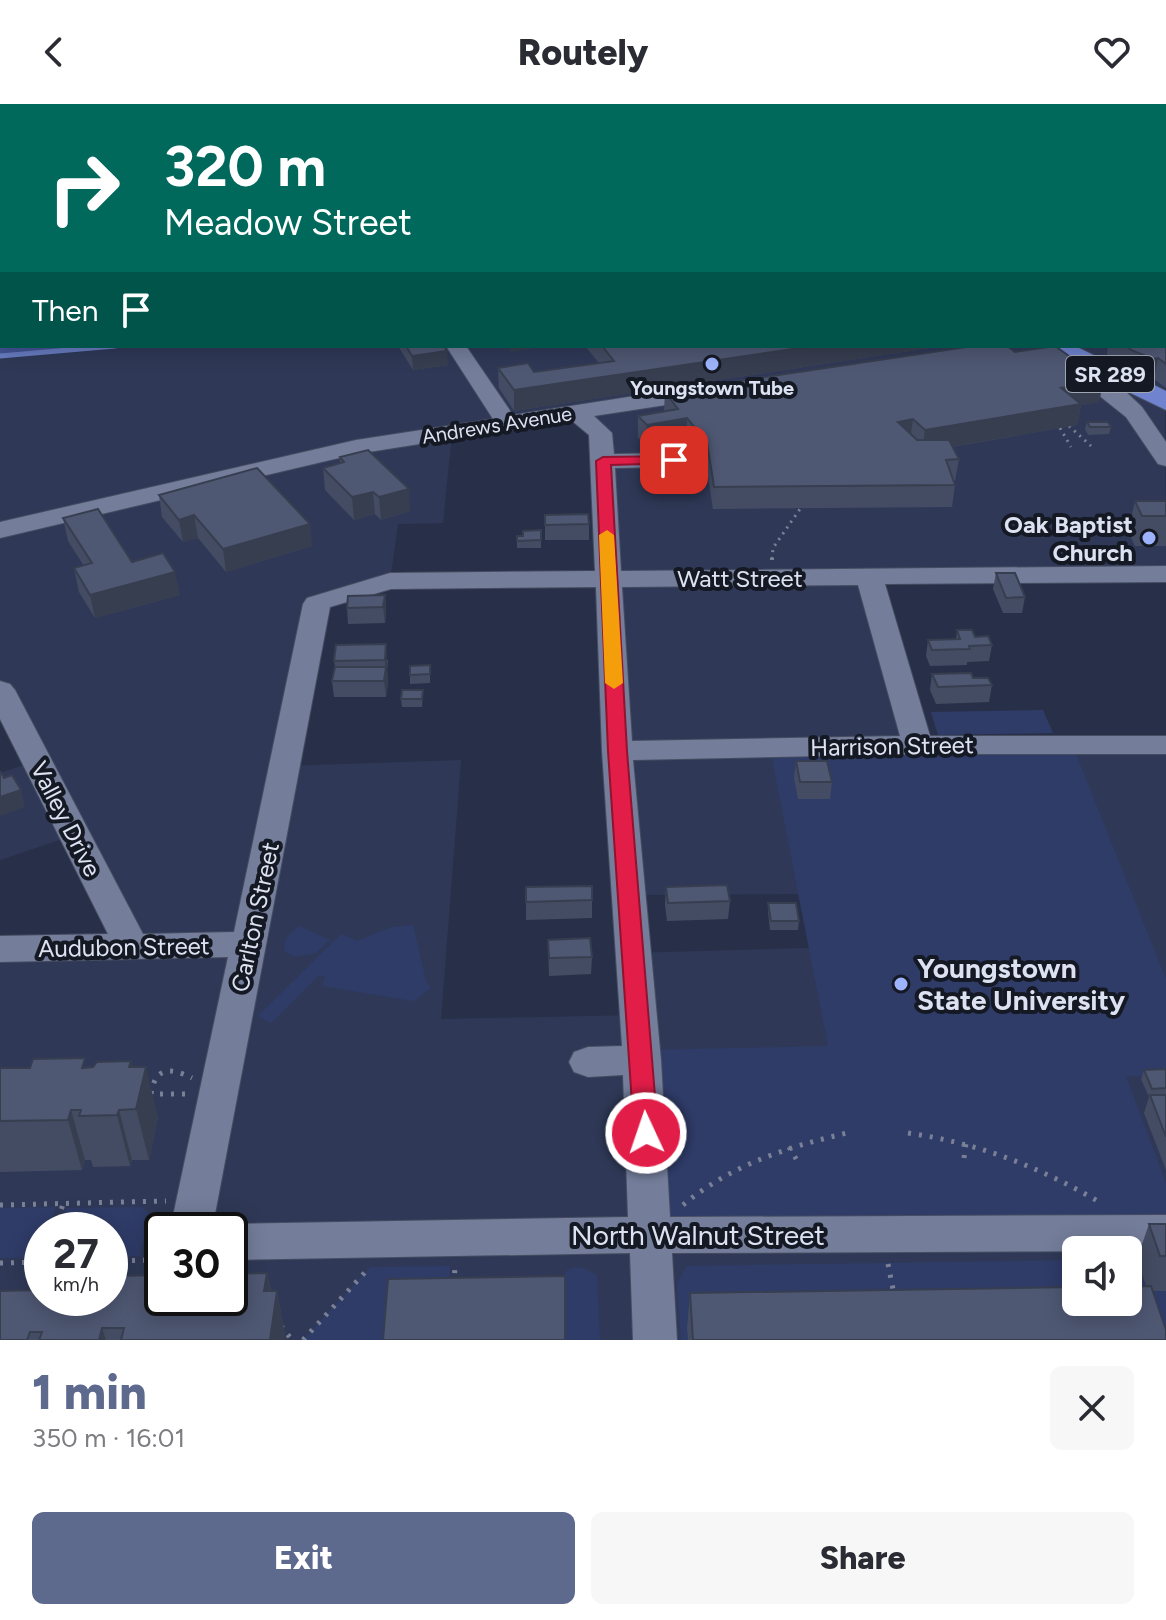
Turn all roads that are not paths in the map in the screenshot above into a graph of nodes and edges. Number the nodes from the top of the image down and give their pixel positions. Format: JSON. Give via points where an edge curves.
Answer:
{"nodes":[{"id":1,"x":457,"y":348,"type":"edge"},
{"id":2,"x":1050,"y":348,"type":"edge"},
{"id":3,"x":1058,"y":348,"type":"edge"},
{"id":4,"x":731,"y":388,"type":"edge"},
{"id":5,"x":1166,"y":402,"type":"edge"},
{"id":6,"x":576,"y":412,"type":"junction"},
{"id":7,"x":507,"y":423,"type":"junction"},
{"id":8,"x":1166,"y":459,"type":"edge"},
{"id":9,"x":674,"y":460,"type":"dead end"},
{"id":10,"x":603,"y":461,"type":"junction"},
{"id":11,"x":0,"y":530,"type":"edge"},
{"id":12,"x":1166,"y":574,"type":"edge"},
{"id":13,"x":869,"y":577,"type":"junction"},
{"id":14,"x":609,"y":579,"type":"junction"},
{"id":15,"x":317,"y":604,"type":"joint"},
{"id":16,"x":0,"y":690,"type":"edge"},
{"id":17,"x":918,"y":745,"type":"junction"},
{"id":18,"x":1166,"y":745,"type":"edge"},
{"id":19,"x":617,"y":751,"type":"junction"},
{"id":20,"x":249,"y":944,"type":"junction"},
{"id":21,"x":133,"y":948,"type":"junction"},
{"id":22,"x":0,"y":949,"type":"edge"},
{"id":23,"x":642,"y":1060,"type":"junction"},
{"id":24,"x":588,"y":1062,"type":"dead end"},
{"id":25,"x":195,"y":1212,"type":"edge"},
{"id":26,"x":665,"y":1222,"type":"junction"},
{"id":27,"x":1166,"y":1233,"type":"edge"},
{"id":28,"x":248,"y":1241,"type":"edge"},
{"id":29,"x":655,"y":1340,"type":"edge"}],
"edges":[{"from":1,"to":7,"type":"street"},
{"from":2,"to":8,"type":"street","via":[[1134,412]]},
{"from":3,"to":5,"type":"main road","number":"SR 289"},
{"from":4,"to":6,"type":"street","name":"Andrews Avenue","via":[[645,412]]},
{"from":6,"to":7,"type":"street","name":"Andrews Avenue"},
{"from":6,"to":10,"type":"street","via":[[600,433]]},
{"from":7,"to":11,"type":"street","name":"Andrews Avenue","via":[[356,447]]},
{"from":9,"to":10,"type":"street"},
{"from":10,"to":14,"type":"street"},
{"from":12,"to":13,"type":"street","name":"Watt Street"},
{"from":13,"to":14,"type":"street","name":"Watt Street"},
{"from":13,"to":17,"type":"street"},
{"from":14,"to":15,"type":"street","name":"Watt Street","via":[[390,581]]},
{"from":14,"to":19,"type":"street"},
{"from":15,"to":20,"type":"street","name":"Carlton Street"},
{"from":16,"to":21,"type":"street","name":"Valley Drive"},
{"from":17,"to":18,"type":"street","name":"Harrison Street"},
{"from":17,"to":19,"type":"street","name":"Harrison Street"},
{"from":19,"to":23,"type":"street"},
{"from":20,"to":21,"type":"street","name":"Audubon Street"},
{"from":20,"to":25,"type":"street","name":"Carlton Street"},
{"from":21,"to":22,"type":"street","name":"Audubon Street"},
{"from":23,"to":24,"type":"street"},
{"from":23,"to":26,"type":"street"},
{"from":26,"to":27,"type":"street","name":"North Walnut Street","via":[[881,1234]]},
{"from":26,"to":28,"type":"street","name":"North Walnut Street"},
{"from":26,"to":29,"type":"street"}]}
